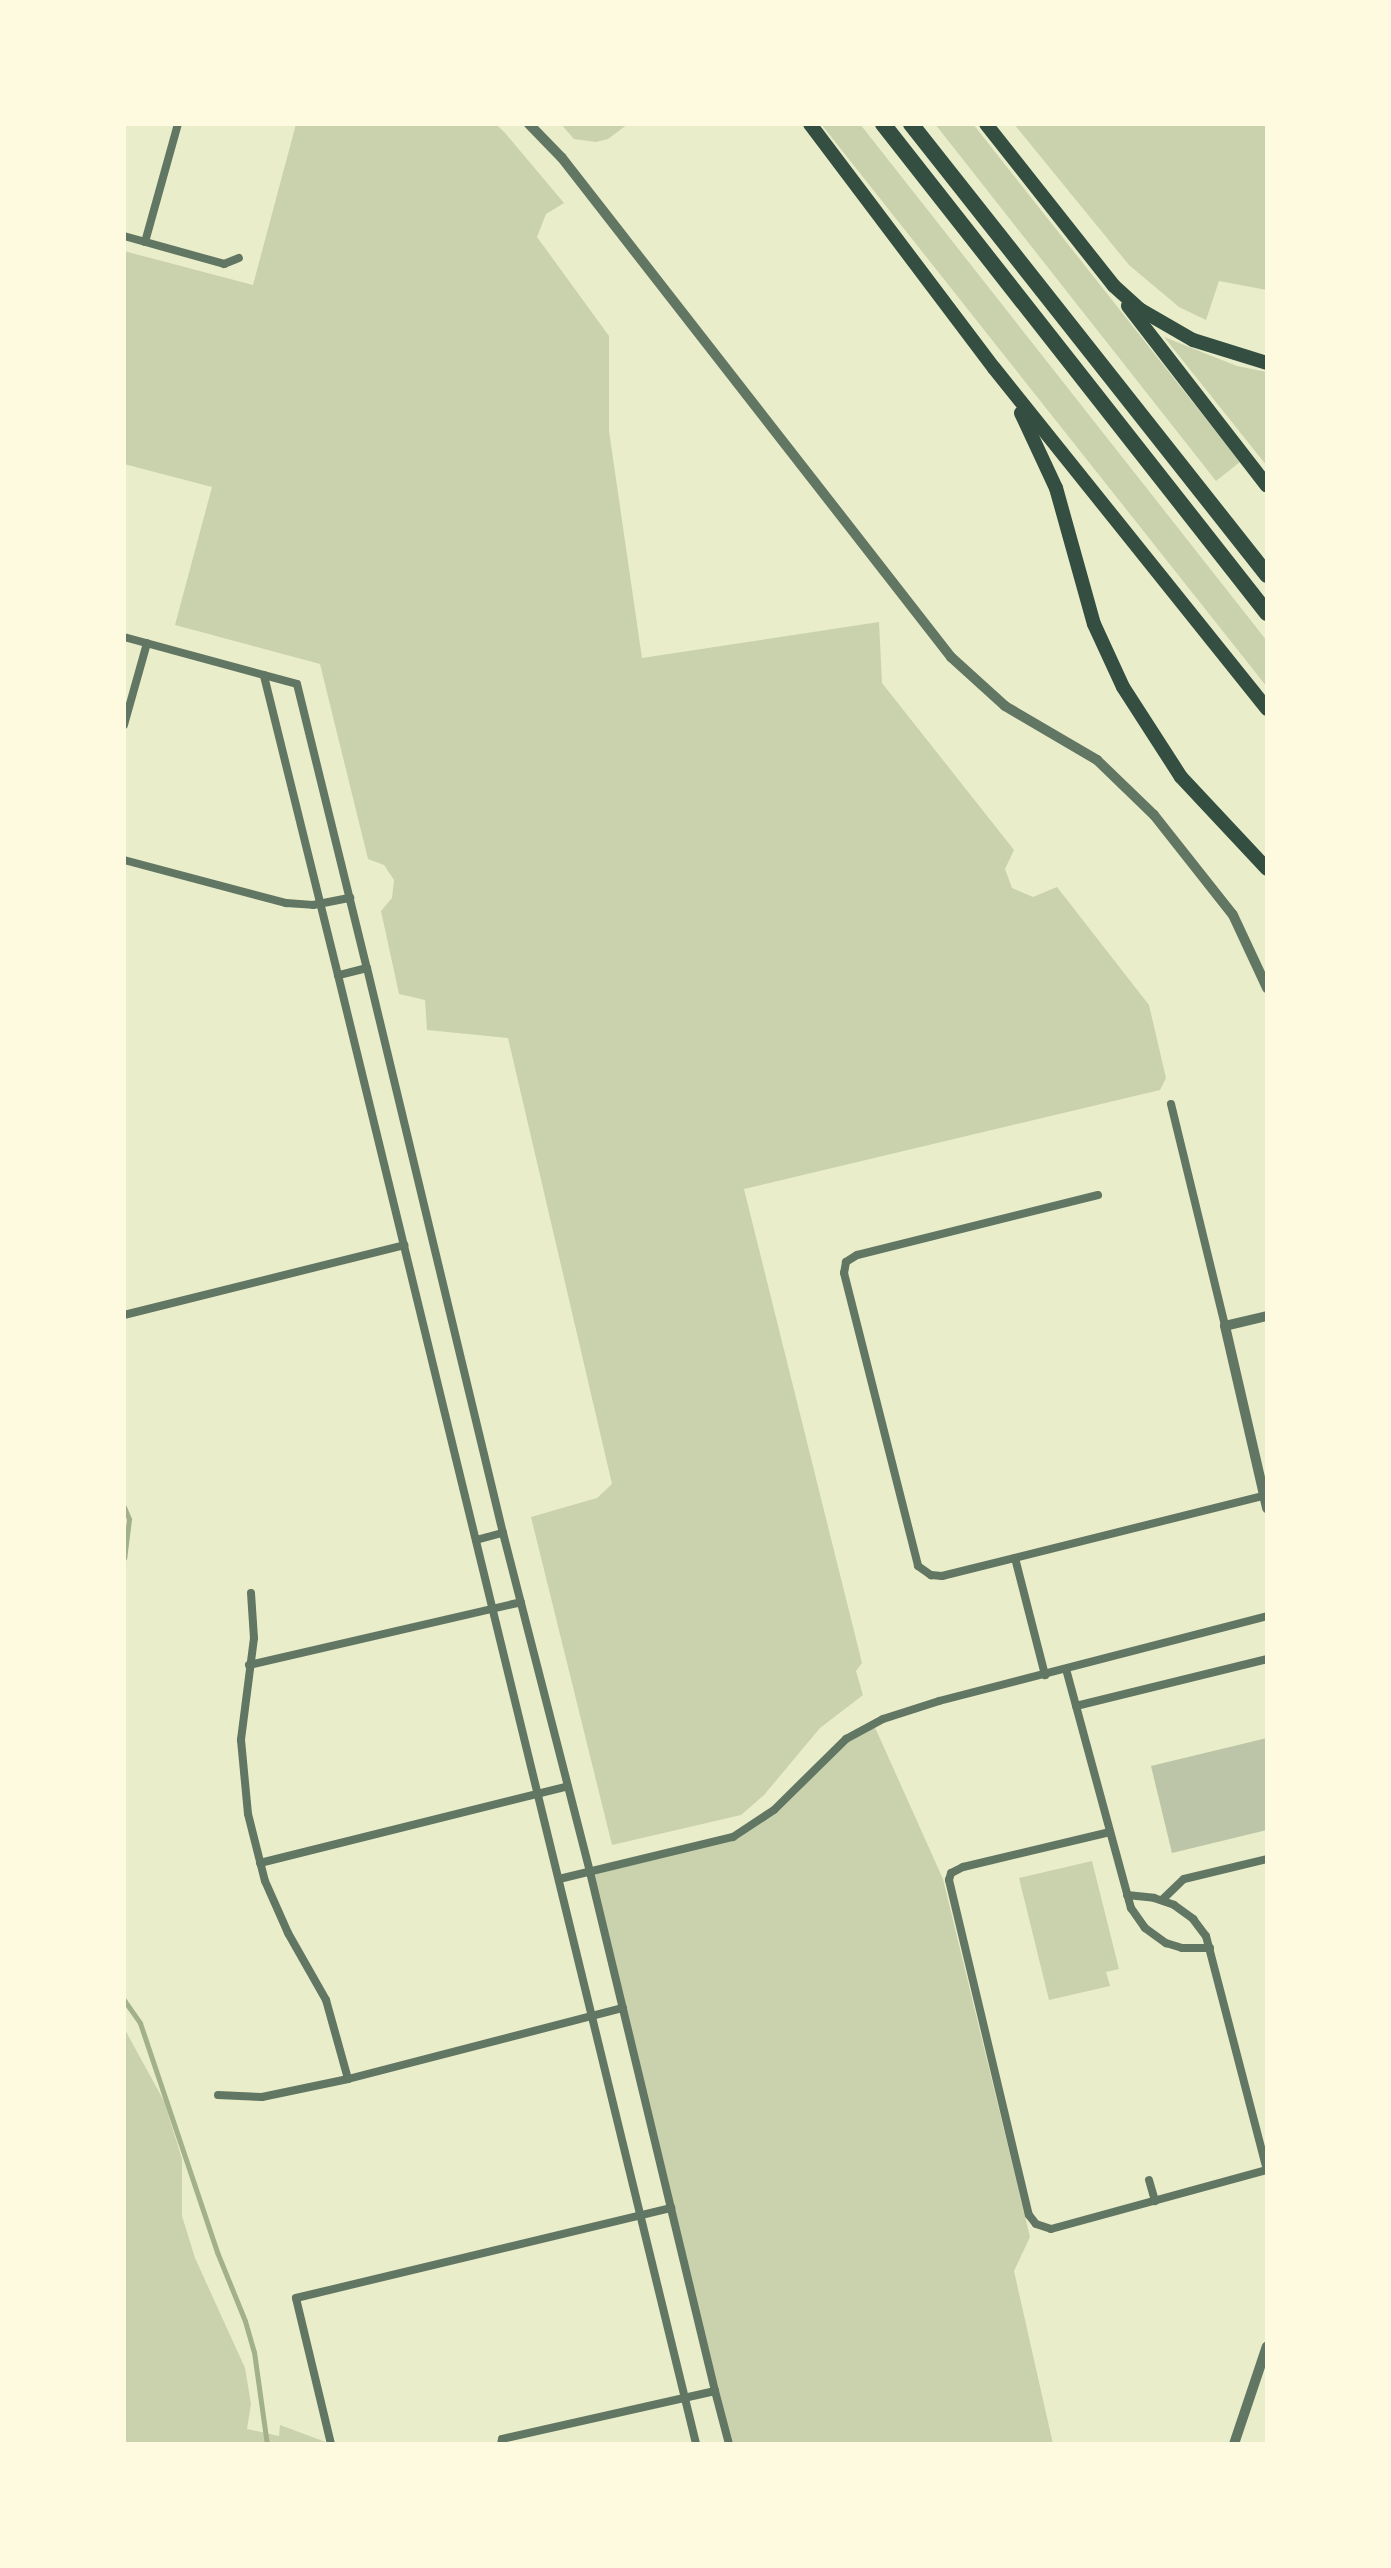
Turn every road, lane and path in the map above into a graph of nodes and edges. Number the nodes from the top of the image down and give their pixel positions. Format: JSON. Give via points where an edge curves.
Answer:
{"nodes":[{"id":1,"x":178,"y":124,"type":"edge"},
{"id":2,"x":529,"y":124,"type":"edge"},
{"id":3,"x":810,"y":124,"type":"edge"},
{"id":4,"x":883,"y":124,"type":"edge"},
{"id":5,"x":911,"y":124,"type":"edge"},
{"id":6,"x":986,"y":124,"type":"edge"},
{"id":7,"x":124,"y":236,"type":"edge"},
{"id":8,"x":145,"y":242,"type":"junction"},
{"id":9,"x":1084,"y":249,"type":"junction"},
{"id":10,"x":239,"y":258,"type":"dead end"},
{"id":11,"x":1267,"y":363,"type":"edge"},
{"id":12,"x":994,"y":368,"type":"junction"},
{"id":13,"x":1267,"y":486,"type":"edge"},
{"id":14,"x":1267,"y":575,"type":"edge"},
{"id":15,"x":1267,"y":613,"type":"edge"},
{"id":16,"x":124,"y":637,"type":"edge"},
{"id":17,"x":147,"y":643,"type":"junction"},
{"id":18,"x":264,"y":675,"type":"junction"},
{"id":19,"x":1267,"y":709,"type":"edge"},
{"id":20,"x":124,"y":725,"type":"edge"},
{"id":21,"x":124,"y":860,"type":"edge"},
{"id":22,"x":1267,"y":869,"type":"edge"},
{"id":23,"x":350,"y":898,"type":"junction"},
{"id":24,"x":320,"y":905,"type":"junction"},
{"id":25,"x":367,"y":968,"type":"junction"},
{"id":26,"x":338,"y":975,"type":"junction"},
{"id":27,"x":1267,"y":988,"type":"edge"},
{"id":28,"x":1171,"y":1104,"type":"dead end"},
{"id":29,"x":1098,"y":1195,"type":"dead end"},
{"id":30,"x":404,"y":1245,"type":"junction"},
{"id":31,"x":124,"y":1315,"type":"edge"},
{"id":32,"x":1267,"y":1316,"type":"edge"},
{"id":33,"x":1225,"y":1326,"type":"junction"},
{"id":34,"x":1264,"y":1496,"type":"junction"},
{"id":35,"x":1267,"y":1508,"type":"edge"},
{"id":36,"x":503,"y":1533,"type":"junction"},
{"id":37,"x":476,"y":1540,"type":"junction"},
{"id":38,"x":1015,"y":1558,"type":"junction"},
{"id":39,"x":251,"y":1593,"type":"dead end"},
{"id":40,"x":521,"y":1602,"type":"junction"},
{"id":41,"x":493,"y":1609,"type":"junction"},
{"id":42,"x":1267,"y":1616,"type":"edge"},
{"id":43,"x":1267,"y":1659,"type":"edge"},
{"id":44,"x":249,"y":1665,"type":"junction"},
{"id":45,"x":1066,"y":1669,"type":"junction"},
{"id":46,"x":1045,"y":1675,"type":"junction"},
{"id":47,"x":1076,"y":1706,"type":"junction"},
{"id":48,"x":568,"y":1786,"type":"junction"},
{"id":49,"x":538,"y":1793,"type":"junction"},
{"id":50,"x":1110,"y":1832,"type":"junction"},
{"id":51,"x":1267,"y":1859,"type":"edge"},
{"id":52,"x":260,"y":1863,"type":"junction"},
{"id":53,"x":590,"y":1872,"type":"junction"},
{"id":54,"x":559,"y":1879,"type":"junction"},
{"id":55,"x":1127,"y":1895,"type":"junction"},
{"id":56,"x":1162,"y":1900,"type":"junction"},
{"id":57,"x":1210,"y":1948,"type":"junction"},
{"id":58,"x":623,"y":2008,"type":"junction"},
{"id":59,"x":593,"y":2017,"type":"junction"},
{"id":60,"x":348,"y":2079,"type":"junction"},
{"id":61,"x":218,"y":2095,"type":"dead end"},
{"id":62,"x":1267,"y":2170,"type":"edge"},
{"id":63,"x":1149,"y":2180,"type":"dead end"},
{"id":64,"x":1155,"y":2201,"type":"junction"},
{"id":65,"x":671,"y":2208,"type":"junction"},
{"id":66,"x":640,"y":2214,"type":"junction"},
{"id":67,"x":1267,"y":2346,"type":"edge"},
{"id":68,"x":715,"y":2391,"type":"junction"},
{"id":69,"x":683,"y":2397,"type":"junction"},
{"id":70,"x":331,"y":2444,"type":"edge"},
{"id":71,"x":501,"y":2444,"type":"edge"},
{"id":72,"x":696,"y":2444,"type":"edge"},
{"id":73,"x":729,"y":2444,"type":"edge"},
{"id":74,"x":1234,"y":2444,"type":"edge"}],
"edges":[{"from":1,"to":8,"type":"street"},
{"from":2,"to":27,"type":"street","via":[[562,158],[951,657],[1005,706],[1097,760],[1160,822],[1233,915]]},
{"from":3,"to":12,"type":"highway"},
{"from":4,"to":15,"type":"highway"},
{"from":5,"to":14,"type":"highway"},
{"from":6,"to":9,"type":"highway"},
{"from":7,"to":8,"type":"street"},
{"from":8,"to":10,"type":"street","via":[[224,264]]},
{"from":9,"to":11,"type":"highway","via":[[1114,286],[1159,322],[1212,347]]},
{"from":9,"to":13,"type":"highway"},
{"from":12,"to":19,"type":"highway"},
{"from":12,"to":22,"type":"highway","via":[[1046,464],[1094,624],[1132,705],[1181,777]]},
{"from":16,"to":17,"type":"street"},
{"from":17,"to":18,"type":"street"},
{"from":17,"to":20,"type":"street"},
{"from":18,"to":23,"type":"street","via":[[297,684]]},
{"from":18,"to":24,"type":"street"},
{"from":21,"to":24,"type":"street","via":[[275,901]]},
{"from":23,"to":24,"type":"street"},
{"from":23,"to":25,"type":"street"},
{"from":24,"to":26,"type":"street"},
{"from":25,"to":26,"type":"street"},
{"from":25,"to":36,"type":"street"},
{"from":26,"to":30,"type":"street"},
{"from":28,"to":33,"type":"street"},
{"from":29,"to":38,"type":"street","via":[[857,1255],[844,1270],[918,1566],[942,1576]]},
{"from":30,"to":31,"type":"street"},
{"from":30,"to":37,"type":"street"},
{"from":32,"to":33,"type":"street"},
{"from":33,"to":34,"type":"street"},
{"from":34,"to":35,"type":"street"},
{"from":34,"to":38,"type":"street"},
{"from":36,"to":37,"type":"street"},
{"from":36,"to":40,"type":"street"},
{"from":37,"to":41,"type":"street"},
{"from":38,"to":46,"type":"street"},
{"from":39,"to":44,"type":"street"},
{"from":40,"to":41,"type":"street"},
{"from":40,"to":48,"type":"street"},
{"from":41,"to":44,"type":"street"},
{"from":41,"to":49,"type":"street"},
{"from":42,"to":45,"type":"street"},
{"from":43,"to":47,"type":"street"},
{"from":44,"to":52,"type":"street","via":[[241,1756]]},
{"from":45,"to":46,"type":"street"},
{"from":45,"to":47,"type":"street"},
{"from":46,"to":53,"type":"street","via":[[873,1723],[833,1750],[768,1815],[733,1837]]},
{"from":47,"to":50,"type":"street"},
{"from":48,"to":49,"type":"street"},
{"from":48,"to":53,"type":"street"},
{"from":49,"to":52,"type":"street"},
{"from":49,"to":54,"type":"street"},
{"from":50,"to":55,"type":"street"},
{"from":50,"to":64,"type":"street","via":[[957,1868],[949,1885],[1029,2215],[1051,2229]]},
{"from":51,"to":56,"type":"street","via":[[1184,1879]]},
{"from":52,"to":60,"type":"street","via":[[280,1917],[326,2000]]},
{"from":53,"to":54,"type":"street"},
{"from":53,"to":58,"type":"street"},
{"from":54,"to":59,"type":"street"},
{"from":55,"to":56,"type":"street"},
{"from":55,"to":57,"type":"street","via":[[1139,1922],[1158,1939],[1182,1948]]},
{"from":56,"to":57,"type":"street","via":[[1193,1919]]},
{"from":57,"to":62,"type":"street"},
{"from":58,"to":59,"type":"street"},
{"from":58,"to":65,"type":"street"},
{"from":59,"to":60,"type":"street"},
{"from":59,"to":66,"type":"street"},
{"from":60,"to":61,"type":"street","via":[[255,2098]]},
{"from":62,"to":64,"type":"street"},
{"from":63,"to":64,"type":"street"},
{"from":65,"to":66,"type":"street"},
{"from":65,"to":68,"type":"street"},
{"from":66,"to":69,"type":"street"},
{"from":66,"to":70,"type":"street","via":[[296,2298]]},
{"from":67,"to":74,"type":"street"},
{"from":68,"to":69,"type":"street"},
{"from":68,"to":73,"type":"street"},
{"from":69,"to":71,"type":"street","via":[[502,2439]]},
{"from":69,"to":72,"type":"street"}]}
